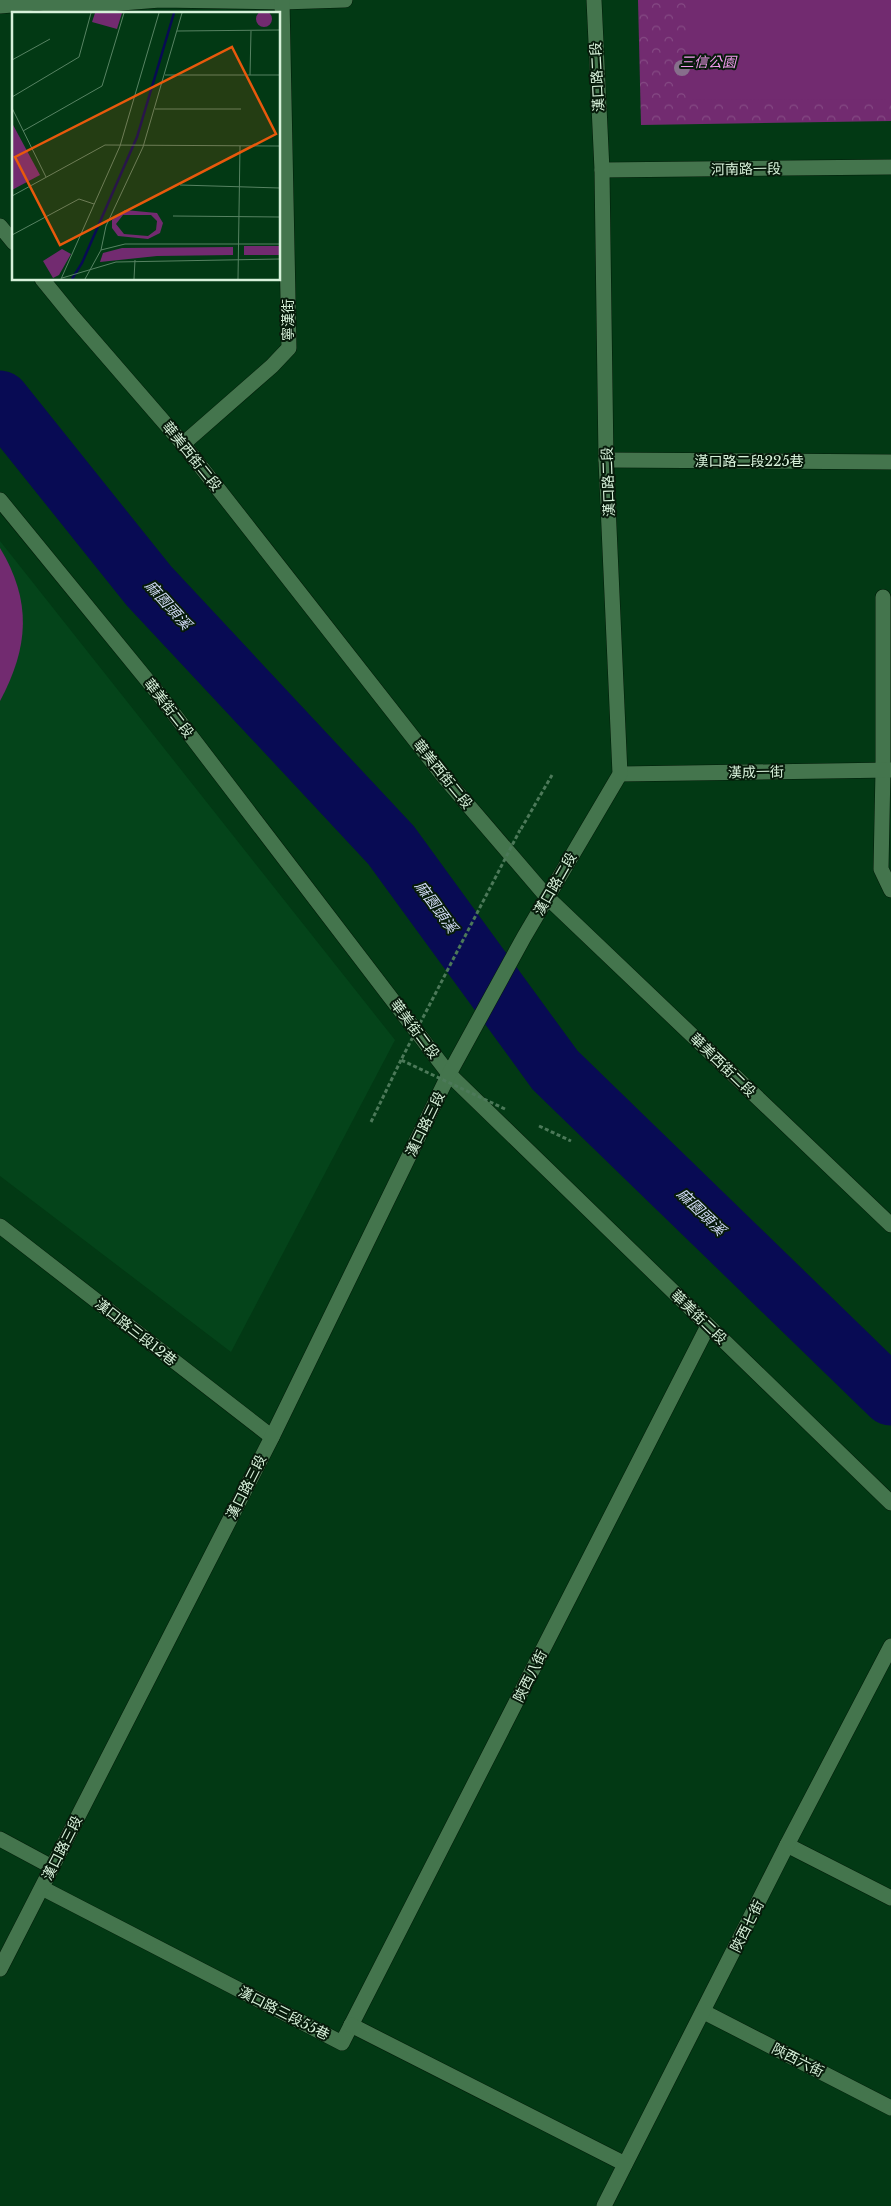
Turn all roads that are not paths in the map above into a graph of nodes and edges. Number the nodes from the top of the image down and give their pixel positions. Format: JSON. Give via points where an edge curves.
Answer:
{"nodes":[{"id":1,"x":345,"y":0,"type":"edge"},
{"id":2,"x":594,"y":0,"type":"edge"},
{"id":3,"x":282,"y":1,"type":"edge"},
{"id":4,"x":0,"y":6,"type":"edge"},
{"id":5,"x":891,"y":168,"type":"edge"},
{"id":6,"x":602,"y":170,"type":"junction"},
{"id":7,"x":0,"y":226,"type":"edge"},
{"id":8,"x":12,"y":241,"type":"edge"},
{"id":9,"x":43,"y":280,"type":"edge"},
{"id":10,"x":183,"y":444,"type":"junction"},
{"id":11,"x":606,"y":460,"type":"junction"},
{"id":12,"x":891,"y":462,"type":"edge"},
{"id":13,"x":0,"y":500,"type":"edge"},
{"id":14,"x":883,"y":597,"type":"dead end"},
{"id":15,"x":887,"y":770,"type":"edge"},
{"id":16,"x":620,"y":774,"type":"junction"},
{"id":17,"x":891,"y":890,"type":"edge"},
{"id":18,"x":547,"y":897,"type":"junction"},
{"id":19,"x":488,"y":1002,"type":"joint"},
{"id":20,"x":449,"y":1074,"type":"junction"},
{"id":21,"x":891,"y":1225,"type":"edge"},
{"id":22,"x":0,"y":1226,"type":"edge"},
{"id":23,"x":708,"y":1326,"type":"junction"},
{"id":24,"x":272,"y":1437,"type":"junction"},
{"id":25,"x":891,"y":1504,"type":"edge"},
{"id":26,"x":891,"y":1646,"type":"edge"},
{"id":27,"x":0,"y":1839,"type":"edge"},
{"id":28,"x":787,"y":1845,"type":"junction"},
{"id":29,"x":52,"y":1867,"type":"junction"},
{"id":30,"x":42,"y":1888,"type":"junction"},
{"id":31,"x":891,"y":1898,"type":"edge"},
{"id":32,"x":0,"y":1969,"type":"edge"},
{"id":33,"x":704,"y":2012,"type":"junction"},
{"id":34,"x":351,"y":2025,"type":"junction"},
{"id":35,"x":891,"y":2108,"type":"edge"},
{"id":36,"x":625,"y":2164,"type":"junction"},
{"id":37,"x":604,"y":2206,"type":"edge"}],
"edges":[{"from":1,"to":3,"type":"street"},
{"from":2,"to":6,"type":"street","name":"漢口路二段"},
{"from":3,"to":4,"type":"street","via":[[160,0],[83,6],[36,3]]},
{"from":3,"to":10,"type":"street","name":"寧漢街","via":[[289,348]]},
{"from":5,"to":6,"type":"street","name":"河南路一段"},
{"from":6,"to":11,"type":"street","name":"漢口路二段"},
{"from":7,"to":8,"type":"street"},
{"from":9,"to":10,"type":"street","name":"華美西街二段"},
{"from":10,"to":18,"type":"street","name":"華美西街二段","via":[[444,777]]},
{"from":11,"to":12,"type":"street","name":"漢口路二段225巷"},
{"from":11,"to":16,"type":"street","name":"漢口路二段"},
{"from":13,"to":20,"type":"street","name":"華美街二段","via":[[161,697]]},
{"from":14,"to":15,"type":"street"},
{"from":15,"to":16,"type":"street","name":"漢成一街"},
{"from":15,"to":17,"type":"street","via":[[881,869]]},
{"from":16,"to":18,"type":"street","name":"漢口路二段"},
{"from":18,"to":19,"type":"street","name":"漢口路二段"},
{"from":18,"to":21,"type":"street","name":"華美西街二段"},
{"from":19,"to":20,"type":"street","name":"漢口路三段"},
{"from":20,"to":23,"type":"street","name":"華美街二段"},
{"from":20,"to":24,"type":"street","name":"漢口路三段"},
{"from":22,"to":24,"type":"street","name":"漢口路三段12巷"},
{"from":23,"to":25,"type":"street","name":"華美街二段"},
{"from":23,"to":34,"type":"street","name":"陝西八街"},
{"from":24,"to":29,"type":"street","name":"漢口路三段"},
{"from":26,"to":28,"type":"street","name":"陜西七街"},
{"from":27,"to":29,"type":"street"},
{"from":28,"to":31,"type":"street"},
{"from":28,"to":33,"type":"street","name":"陜西七街"},
{"from":29,"to":30,"type":"street","name":"漢口路三段"},
{"from":30,"to":32,"type":"street","name":"漢口路三段"},
{"from":30,"to":34,"type":"street","name":"漢口路三段55巷","via":[[342,2043]]},
{"from":33,"to":35,"type":"street","name":"陝西六街"},
{"from":33,"to":36,"type":"street","name":"陜西七街"},
{"from":34,"to":36,"type":"street","name":"漢口路三段55巷"},
{"from":36,"to":37,"type":"street","name":"陜西七街"}]}
